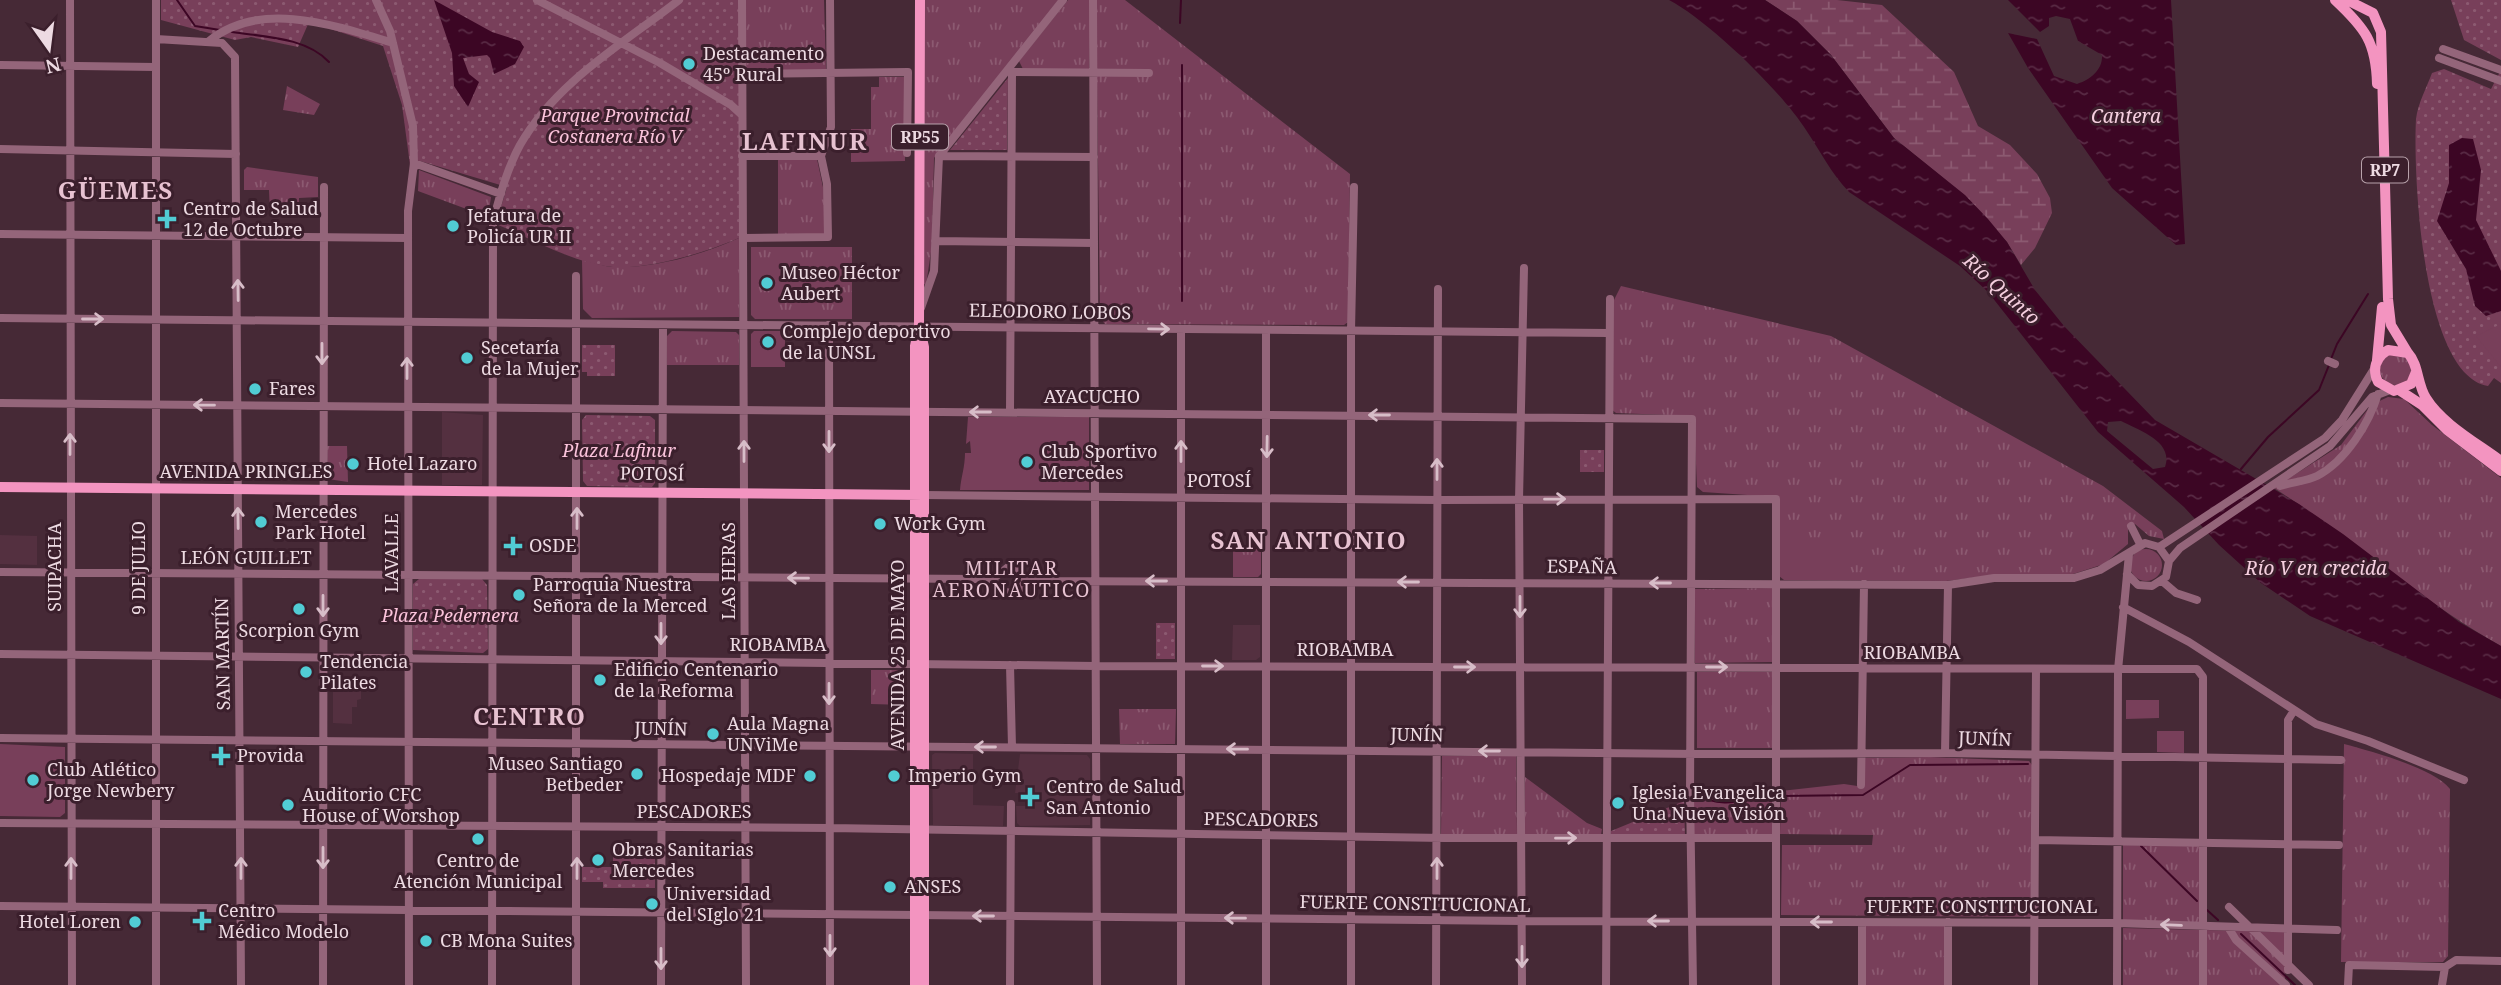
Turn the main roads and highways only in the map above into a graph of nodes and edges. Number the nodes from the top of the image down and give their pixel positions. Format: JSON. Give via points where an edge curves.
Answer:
{"nodes":[{"id":1,"x":920,"y":0,"type":"edge"},
{"id":2,"x":2335,"y":0,"type":"edge"},
{"id":3,"x":2347,"y":0,"type":"edge"},
{"id":4,"x":2408,"y":353,"type":"junction"},
{"id":5,"x":2376,"y":364,"type":"junction"},
{"id":6,"x":2416,"y":372,"type":"junction"},
{"id":7,"x":2389,"y":392,"type":"junction"},
{"id":8,"x":2501,"y":461,"type":"edge"},
{"id":9,"x":2501,"y":471,"type":"edge"},
{"id":10,"x":0,"y":487,"type":"edge"},
{"id":11,"x":493,"y":490,"type":"joint"},
{"id":12,"x":919,"y":495,"type":"junction"},
{"id":13,"x":920,"y":915,"type":"junction"},
{"id":14,"x":915,"y":985,"type":"edge"},
{"id":15,"x":924,"y":985,"type":"edge"}],
"edges":[{"from":1,"to":12,"type":"main road","name":"AVENIDA 25 DE MAYO","number":"RP55","via":[[919,326],[915,346]]},
{"from":2,"to":5,"type":"main road","number":"RP7","via":[[2364,29],[2375,60],[2382,321]]},
{"from":3,"to":4,"type":"main road","number":"RP7","via":[[2373,13],[2381,32],[2388,299],[2393,331]]},
{"from":4,"to":5,"type":"main road","via":[[2395,349]]},
{"from":4,"to":6,"type":"main road","number":"RP7"},
{"from":5,"to":7,"type":"main road","via":[[2378,382]]},
{"from":6,"to":7,"type":"main road","via":[[2411,384]]},
{"from":6,"to":8,"type":"main road","number":"RP7","via":[[2424,396],[2434,408]]},
{"from":7,"to":9,"type":"main road","via":[[2422,405]]},
{"from":10,"to":11,"type":"main road","name":"AVENIDA PRINGLES"},
{"from":11,"to":12,"type":"main road","name":"POTOSÍ"},
{"from":12,"to":13,"type":"main road","name":"AVENIDA 25 DE MAYO","number":"RP55"},
{"from":13,"to":14,"type":"main road","name":"AVENIDA 25 DE MAYO","number":"RP55"},
{"from":13,"to":15,"type":"main road","name":"AVENIDA 25 DE MAYO","number":"RP55"}]}
